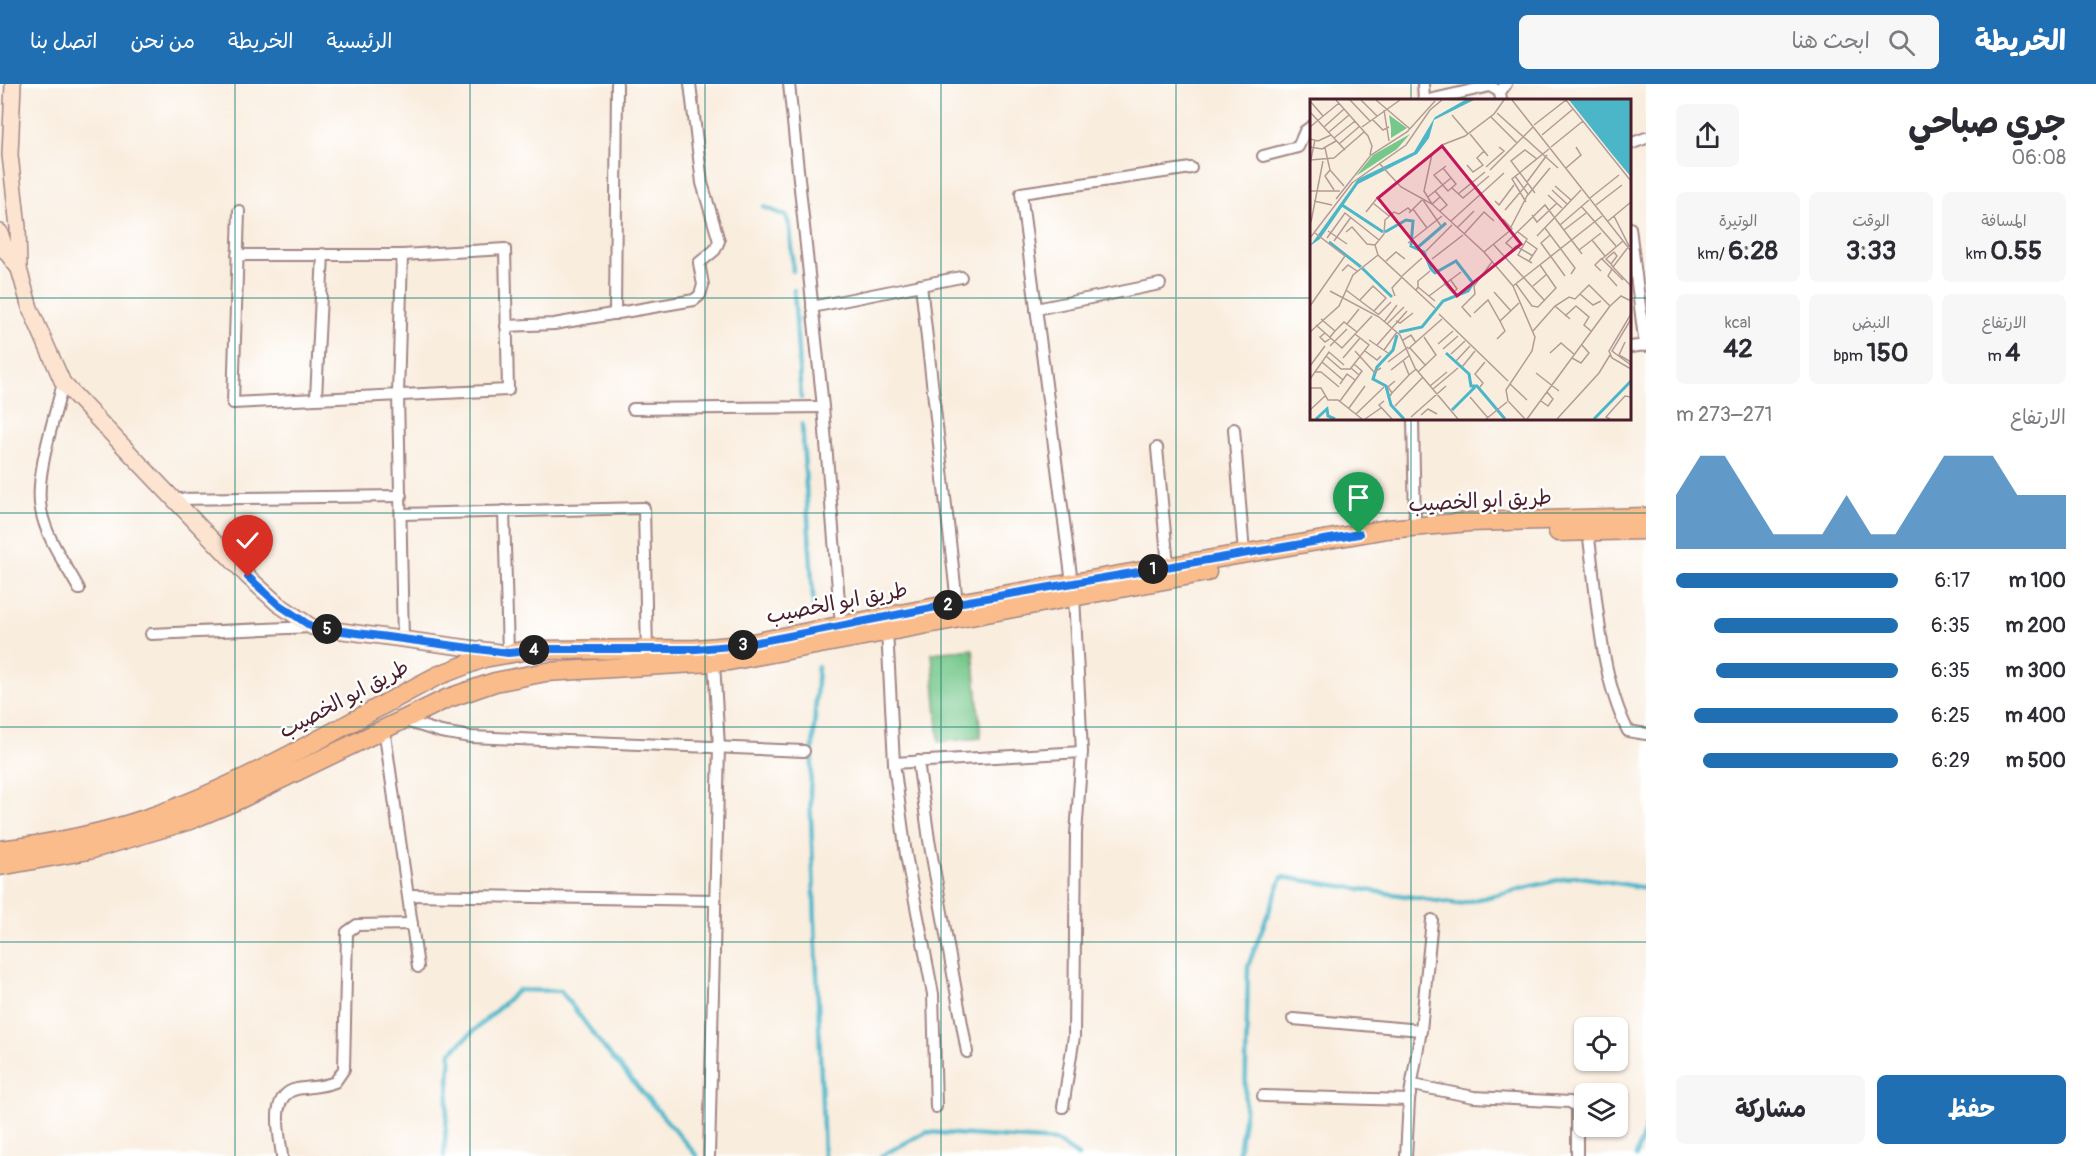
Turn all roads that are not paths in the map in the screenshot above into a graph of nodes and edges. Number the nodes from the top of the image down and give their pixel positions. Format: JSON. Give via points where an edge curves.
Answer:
{"nodes":[{"id":1,"x":13,"y":84,"type":"edge"},
{"id":2,"x":617,"y":84,"type":"edge"},
{"id":3,"x":690,"y":84,"type":"edge"},
{"id":4,"x":789,"y":84,"type":"edge"},
{"id":5,"x":1423,"y":84,"type":"edge"},
{"id":6,"x":1502,"y":92,"type":"edge"},
{"id":7,"x":1425,"y":99,"type":"edge"},
{"id":8,"x":1433,"y":99,"type":"edge"},
{"id":9,"x":1310,"y":127,"type":"edge"},
{"id":10,"x":1646,"y":138,"type":"edge"},
{"id":11,"x":1631,"y":143,"type":"edge"},
{"id":12,"x":1263,"y":156,"type":"dead end"},
{"id":13,"x":1191,"y":168,"type":"dead end"},
{"id":14,"x":238,"y":211,"type":"dead end"},
{"id":15,"x":0,"y":232,"type":"edge"},
{"id":16,"x":1631,"y":243,"type":"edge"},
{"id":17,"x":323,"y":254,"type":"junction"},
{"id":18,"x":237,"y":255,"type":"junction"},
{"id":19,"x":402,"y":255,"type":"junction"},
{"id":20,"x":19,"y":269,"type":"junction"},
{"id":21,"x":961,"y":277,"type":"dead end"},
{"id":22,"x":1160,"y":284,"type":"dead end"},
{"id":23,"x":921,"y":285,"type":"junction"},
{"id":24,"x":812,"y":307,"type":"junction"},
{"id":25,"x":1036,"y":309,"type":"junction"},
{"id":26,"x":615,"y":314,"type":"junction"},
{"id":27,"x":506,"y":326,"type":"junction"},
{"id":28,"x":1645,"y":346,"type":"edge"},
{"id":29,"x":63,"y":383,"type":"junction"},
{"id":30,"x":398,"y":394,"type":"junction"},
{"id":31,"x":316,"y":398,"type":"junction"},
{"id":32,"x":823,"y":407,"type":"junction"},
{"id":33,"x":633,"y":409,"type":"dead end"},
{"id":34,"x":1413,"y":420,"type":"edge"},
{"id":35,"x":1234,"y":429,"type":"dead end"},
{"id":36,"x":1157,"y":448,"type":"dead end"},
{"id":37,"x":401,"y":496,"type":"junction"},
{"id":38,"x":175,"y":499,"type":"junction"},
{"id":39,"x":504,"y":511,"type":"junction"},
{"id":40,"x":402,"y":514,"type":"junction"},
{"id":41,"x":1646,"y":517,"type":"edge"},
{"id":42,"x":1415,"y":526,"type":"junction"},
{"id":43,"x":1646,"y":530,"type":"edge"},
{"id":44,"x":1588,"y":531,"type":"junction"},
{"id":45,"x":1244,"y":553,"type":"junction"},
{"id":46,"x":1168,"y":566,"type":"junction"},
{"id":47,"x":79,"y":589,"type":"dead end"},
{"id":48,"x":1073,"y":589,"type":"junction"},
{"id":49,"x":957,"y":603,"type":"junction"},
{"id":50,"x":842,"y":626,"type":"junction"},
{"id":51,"x":312,"y":627,"type":"junction"},
{"id":52,"x":887,"y":630,"type":"junction"},
{"id":53,"x":151,"y":634,"type":"dead end"},
{"id":54,"x":403,"y":640,"type":"junction"},
{"id":55,"x":508,"y":653,"type":"junction"},
{"id":56,"x":647,"y":657,"type":"junction"},
{"id":57,"x":714,"y":663,"type":"junction"},
{"id":58,"x":400,"y":720,"type":"junction"},
{"id":59,"x":384,"y":728,"type":"junction"},
{"id":60,"x":1646,"y":734,"type":"edge"},
{"id":61,"x":719,"y":747,"type":"junction"},
{"id":62,"x":804,"y":751,"type":"dead end"},
{"id":63,"x":1082,"y":752,"type":"junction"},
{"id":64,"x":918,"y":761,"type":"junction"},
{"id":65,"x":894,"y":763,"type":"junction"},
{"id":66,"x":235,"y":791,"type":"junction"},
{"id":67,"x":0,"y":850,"type":"edge"},
{"id":68,"x":0,"y":866,"type":"edge"},
{"id":69,"x":409,"y":895,"type":"junction"},
{"id":70,"x":715,"y":900,"type":"junction"},
{"id":71,"x":1432,"y":920,"type":"dead end"},
{"id":72,"x":412,"y":924,"type":"junction"},
{"id":73,"x":418,"y":967,"type":"dead end"},
{"id":74,"x":1293,"y":1019,"type":"dead end"},
{"id":75,"x":1421,"y":1030,"type":"junction"},
{"id":76,"x":967,"y":1052,"type":"dead end"},
{"id":77,"x":1413,"y":1085,"type":"junction"},
{"id":78,"x":1263,"y":1096,"type":"dead end"},
{"id":79,"x":1409,"y":1100,"type":"junction"},
{"id":80,"x":936,"y":1107,"type":"dead end"},
{"id":81,"x":1063,"y":1107,"type":"dead end"},
{"id":82,"x":282,"y":1156,"type":"edge"},
{"id":83,"x":709,"y":1156,"type":"edge"},
{"id":84,"x":1406,"y":1156,"type":"edge"},
{"id":85,"x":1577,"y":1156,"type":"edge"}],
"edges":[{"from":1,"to":20,"type":"street","via":[[10,155]]},
{"from":2,"to":26,"type":"street"},
{"from":3,"to":26,"type":"street","via":[[702,183],[718,236],[717,246],[699,263],[702,289],[697,298]]},
{"from":4,"to":24,"type":"street"},
{"from":5,"to":7,"type":"street"},
{"from":6,"to":8,"type":"street","via":[[1490,86]]},
{"from":9,"to":12,"type":"street","via":[[1298,147]]},
{"from":10,"to":11,"type":"street"},
{"from":13,"to":25,"type":"street","via":[[1021,193]]},
{"from":14,"to":18,"type":"street"},
{"from":15,"to":20,"type":"street","via":[[6,252]]},
{"from":16,"to":28,"type":"street"},
{"from":17,"to":18,"type":"street"},
{"from":17,"to":19,"type":"street"},
{"from":17,"to":31,"type":"street"},
{"from":18,"to":31,"type":"street","via":[[233,403]]},
{"from":19,"to":27,"type":"street","via":[[505,249]]},
{"from":19,"to":30,"type":"street"},
{"from":20,"to":29,"type":"street","via":[[30,308]]},
{"from":21,"to":23,"type":"street"},
{"from":22,"to":25,"type":"street"},
{"from":23,"to":24,"type":"street"},
{"from":23,"to":49,"type":"street"},
{"from":24,"to":32,"type":"street"},
{"from":25,"to":48,"type":"street"},
{"from":26,"to":27,"type":"street","via":[[554,324]]},
{"from":27,"to":30,"type":"street","via":[[508,390]]},
{"from":29,"to":38,"type":"street"},
{"from":29,"to":47,"type":"street","via":[[39,499],[44,522]]},
{"from":30,"to":31,"type":"street"},
{"from":30,"to":37,"type":"street"},
{"from":32,"to":33,"type":"street"},
{"from":32,"to":50,"type":"street"},
{"from":34,"to":42,"type":"street"},
{"from":35,"to":45,"type":"street"},
{"from":36,"to":46,"type":"street"},
{"from":37,"to":38,"type":"street"},
{"from":37,"to":40,"type":"street"},
{"from":38,"to":51,"type":"street","via":[[263,591]]},
{"from":39,"to":40,"type":"street"},
{"from":39,"to":55,"type":"street"},
{"from":39,"to":56,"type":"street","via":[[644,508]]},
{"from":40,"to":54,"type":"street"},
{"from":41,"to":42,"type":"main road","name":"طريق ابو الخصيب"},
{"from":42,"to":45,"type":"main road","name":"طريق ابو الخصيب"},
{"from":43,"to":44,"type":"main road","name":"طريق ابو الخصيب"},
{"from":44,"to":48,"type":"main road","name":"طريق ابو الخصيب","via":[[1397,539]]},
{"from":44,"to":60,"type":"street","via":[[1608,673],[1619,714],[1628,731]]},
{"from":45,"to":46,"type":"main road","name":"طريق ابو الخصيب"},
{"from":46,"to":48,"type":"main road","name":"طريق ابو الخصيب"},
{"from":48,"to":49,"type":"main road","name":"طريق ابو الخصيب"},
{"from":48,"to":52,"type":"main road","name":"طريق ابو الخصيب"},
{"from":48,"to":63,"type":"street"},
{"from":49,"to":50,"type":"main road","name":"طريق ابو الخصيب"},
{"from":50,"to":56,"type":"main road","name":"طريق ابو الخصيب"},
{"from":51,"to":53,"type":"street"},
{"from":51,"to":54,"type":"street"},
{"from":52,"to":57,"type":"main road","name":"طريق ابو الخصيب"},
{"from":52,"to":65,"type":"street"},
{"from":54,"to":55,"type":"street"},
{"from":55,"to":56,"type":"main road","name":"طريق ابو الخصيب","via":[[550,649]]},
{"from":55,"to":66,"type":"main road","name":"طريق ابو الخصيب","via":[[437,675]]},
{"from":56,"to":57,"type":"main road","name":"طريق ابو الخصيب"},
{"from":56,"to":58,"type":"main road","name":"طريق ابو الخصيب","via":[[520,676],[470,689]]},
{"from":57,"to":61,"type":"street"},
{"from":58,"to":59,"type":"main road","name":"طريق ابو الخصيب"},
{"from":58,"to":61,"type":"street","via":[[471,737]]},
{"from":59,"to":66,"type":"main road","name":"طريق ابو الخصيب"},
{"from":59,"to":69,"type":"street"},
{"from":61,"to":62,"type":"street"},
{"from":61,"to":70,"type":"street"},
{"from":63,"to":64,"type":"street"},
{"from":63,"to":81,"type":"street","via":[[1076,834],[1074,1036]]},
{"from":64,"to":65,"type":"street"},
{"from":64,"to":76,"type":"street"},
{"from":65,"to":80,"type":"street","via":[[906,855],[933,994]]},
{"from":66,"to":67,"type":"main road","name":"طريق ابو الخصيب","via":[[119,828]]},
{"from":66,"to":68,"type":"main road","name":"طريق ابو الخصيب","via":[[190,820],[123,842]]},
{"from":69,"to":70,"type":"street"},
{"from":69,"to":72,"type":"street"},
{"from":70,"to":83,"type":"street"},
{"from":71,"to":75,"type":"street"},
{"from":72,"to":73,"type":"street"},
{"from":72,"to":82,"type":"street","via":[[357,925],[347,932],[344,1069],[339,1079],[330,1084],[294,1090],[283,1096],[278,1107]]},
{"from":74,"to":75,"type":"street"},
{"from":75,"to":77,"type":"street"},
{"from":77,"to":79,"type":"street"},
{"from":77,"to":85,"type":"street","via":[[1474,1098],[1570,1102],[1577,1107]]},
{"from":78,"to":79,"type":"street"},
{"from":79,"to":84,"type":"street"}]}
